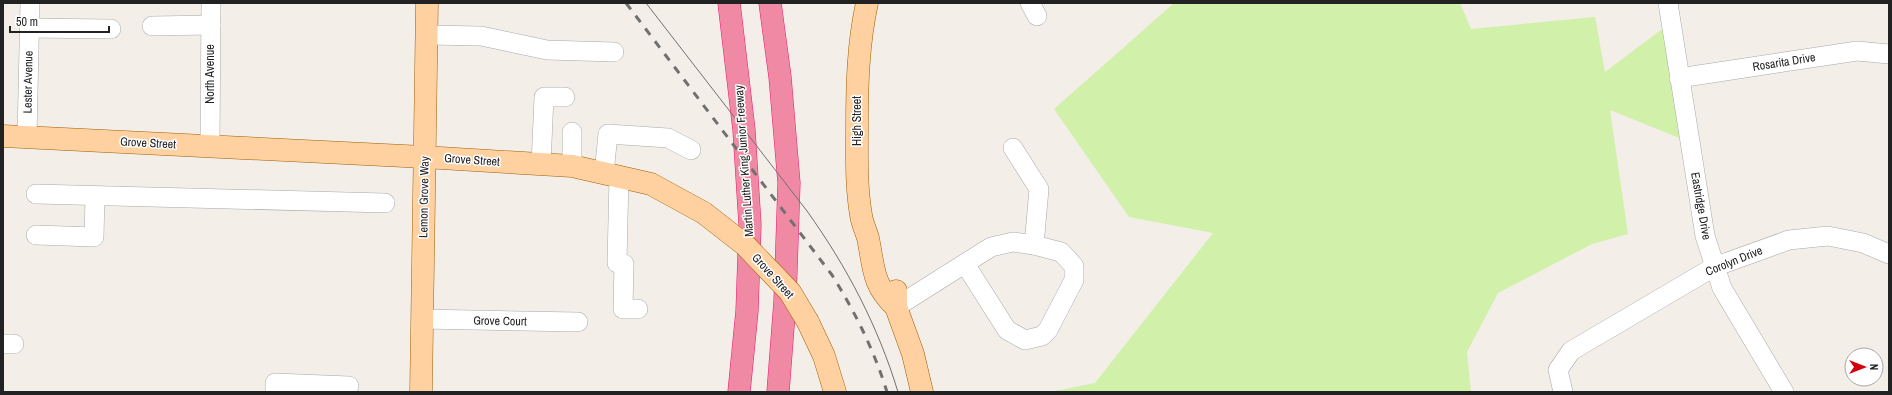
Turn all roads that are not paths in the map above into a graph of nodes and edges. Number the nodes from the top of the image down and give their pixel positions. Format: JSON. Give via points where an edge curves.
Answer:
{"nodes":[{"id":1,"x":30,"y":3,"type":"edge"},
{"id":2,"x":211,"y":3,"type":"edge"},
{"id":3,"x":427,"y":3,"type":"edge"},
{"id":4,"x":729,"y":3,"type":"edge"},
{"id":5,"x":770,"y":3,"type":"edge"},
{"id":6,"x":867,"y":3,"type":"edge"},
{"id":7,"x":1668,"y":3,"type":"edge"},
{"id":8,"x":211,"y":25,"type":"junction"},
{"id":9,"x":152,"y":26,"type":"dead end"},
{"id":10,"x":29,"y":28,"type":"junction"},
{"id":11,"x":110,"y":29,"type":"dead end"},
{"id":12,"x":427,"y":35,"type":"junction"},
{"id":13,"x":614,"y":52,"type":"dead end"},
{"id":14,"x":1889,"y":54,"type":"edge"},
{"id":15,"x":1679,"y":78,"type":"junction"},
{"id":16,"x":565,"y":97,"type":"dead end"},
{"id":17,"x":572,"y":132,"type":"dead end"},
{"id":18,"x":3,"y":136,"type":"edge"},
{"id":19,"x":27,"y":137,"type":"junction"},
{"id":20,"x":210,"y":146,"type":"junction"},
{"id":21,"x":1013,"y":148,"type":"dead end"},
{"id":22,"x":691,"y":150,"type":"dead end"},
{"id":23,"x":424,"y":157,"type":"junction"},
{"id":24,"x":540,"y":164,"type":"junction"},
{"id":25,"x":572,"y":166,"type":"junction"},
{"id":26,"x":611,"y":175,"type":"junction"},
{"id":27,"x":36,"y":194,"type":"dead end"},
{"id":28,"x":95,"y":196,"type":"junction"},
{"id":29,"x":385,"y":203,"type":"dead end"},
{"id":30,"x":36,"y":235,"type":"dead end"},
{"id":31,"x":1034,"y":244,"type":"junction"},
{"id":32,"x":1889,"y":254,"type":"edge"},
{"id":33,"x":965,"y":264,"type":"junction"},
{"id":34,"x":1714,"y":267,"type":"junction"},
{"id":35,"x":896,"y":307,"type":"junction"},
{"id":36,"x":638,"y":309,"type":"dead end"},
{"id":37,"x":422,"y":319,"type":"junction"},
{"id":38,"x":578,"y":322,"type":"dead end"},
{"id":39,"x":349,"y":386,"type":"dead end"},
{"id":40,"x":275,"y":392,"type":"edge"},
{"id":41,"x":421,"y":392,"type":"edge"},
{"id":42,"x":739,"y":392,"type":"edge"},
{"id":43,"x":778,"y":392,"type":"edge"},
{"id":44,"x":835,"y":392,"type":"edge"},
{"id":45,"x":922,"y":392,"type":"edge"},
{"id":46,"x":1563,"y":392,"type":"edge"},
{"id":47,"x":1784,"y":392,"type":"edge"}],
"edges":[{"from":1,"to":10,"type":"street","name":"Lester Avenue"},
{"from":2,"to":8,"type":"street","name":"North Avenue"},
{"from":3,"to":12,"type":"main road","name":"Lemon Grove Way"},
{"from":4,"to":42,"type":"highway","name":"Martin Luther King Junior Freeway","via":[[744,130],[750,225],[747,311]]},
{"from":5,"to":43,"type":"highway","via":[[780,77],[788,183],[785,302]]},
{"from":6,"to":35,"type":"main road","name":"High Street","via":[[861,29],[857,79],[857,184],[872,268],[885,297]]},
{"from":7,"to":15,"type":"street","name":"Eastridge Drive"},
{"from":8,"to":9,"type":"street"},
{"from":8,"to":20,"type":"street","name":"North Avenue"},
{"from":10,"to":11,"type":"street"},
{"from":10,"to":19,"type":"street","name":"Lester Avenue"},
{"from":12,"to":13,"type":"street","via":[[481,36],[547,50]]},
{"from":12,"to":23,"type":"main road","name":"Lemon Grove Way"},
{"from":14,"to":15,"type":"street","name":"Rosarita Drive","via":[[1857,51]]},
{"from":15,"to":34,"type":"street","name":"Eastridge Drive","via":[[1705,236]]},
{"from":16,"to":24,"type":"street","via":[[544,97]]},
{"from":17,"to":25,"type":"street"},
{"from":18,"to":19,"type":"main road","name":"Grove Street"},
{"from":19,"to":20,"type":"main road","name":"Grove Street"},
{"from":20,"to":23,"type":"main road","name":"Grove Street"},
{"from":21,"to":31,"type":"street","via":[[1039,189]]},
{"from":22,"to":26,"type":"street","via":[[668,138],[608,134]]},
{"from":23,"to":24,"type":"main road","name":"Grove Street"},
{"from":23,"to":37,"type":"main road","name":"Lemon Grove Way"},
{"from":24,"to":25,"type":"main road","name":"Grove Street"},
{"from":25,"to":26,"type":"main road","name":"Grove Street"},
{"from":26,"to":36,"type":"street","via":[[617,263],[624,264],[623,309]]},
{"from":26,"to":44,"type":"main road","name":"Grove Street","bridge":true,"via":[[651,184],[704,214],[746,245],[790,292],[824,356]]},
{"from":27,"to":28,"type":"street"},
{"from":28,"to":29,"type":"street"},
{"from":28,"to":30,"type":"street","via":[[94,237]]},
{"from":31,"to":33,"type":"street","via":[[1012,242],[991,247]]},
{"from":31,"to":33,"type":"street","via":[[1061,252],[1074,266],[1074,280],[1048,330],[1042,336],[1025,340],[1008,330]]},
{"from":32,"to":34,"type":"street","name":"Corolyn Drive","via":[[1863,243],[1828,236],[1789,240]]},
{"from":33,"to":35,"type":"street"},
{"from":34,"to":46,"type":"street","name":"Corolyn Drive","via":[[1571,351],[1558,370]]},
{"from":34,"to":47,"type":"street","name":"Eastridge Drive","via":[[1722,288]]},
{"from":35,"to":45,"type":"main road","name":"High Street","via":[[913,354]]},
{"from":37,"to":38,"type":"street","name":"Grove Court"},
{"from":37,"to":41,"type":"main road","name":"Lemon Grove Way"},
{"from":39,"to":40,"type":"street","via":[[275,383]]}]}
